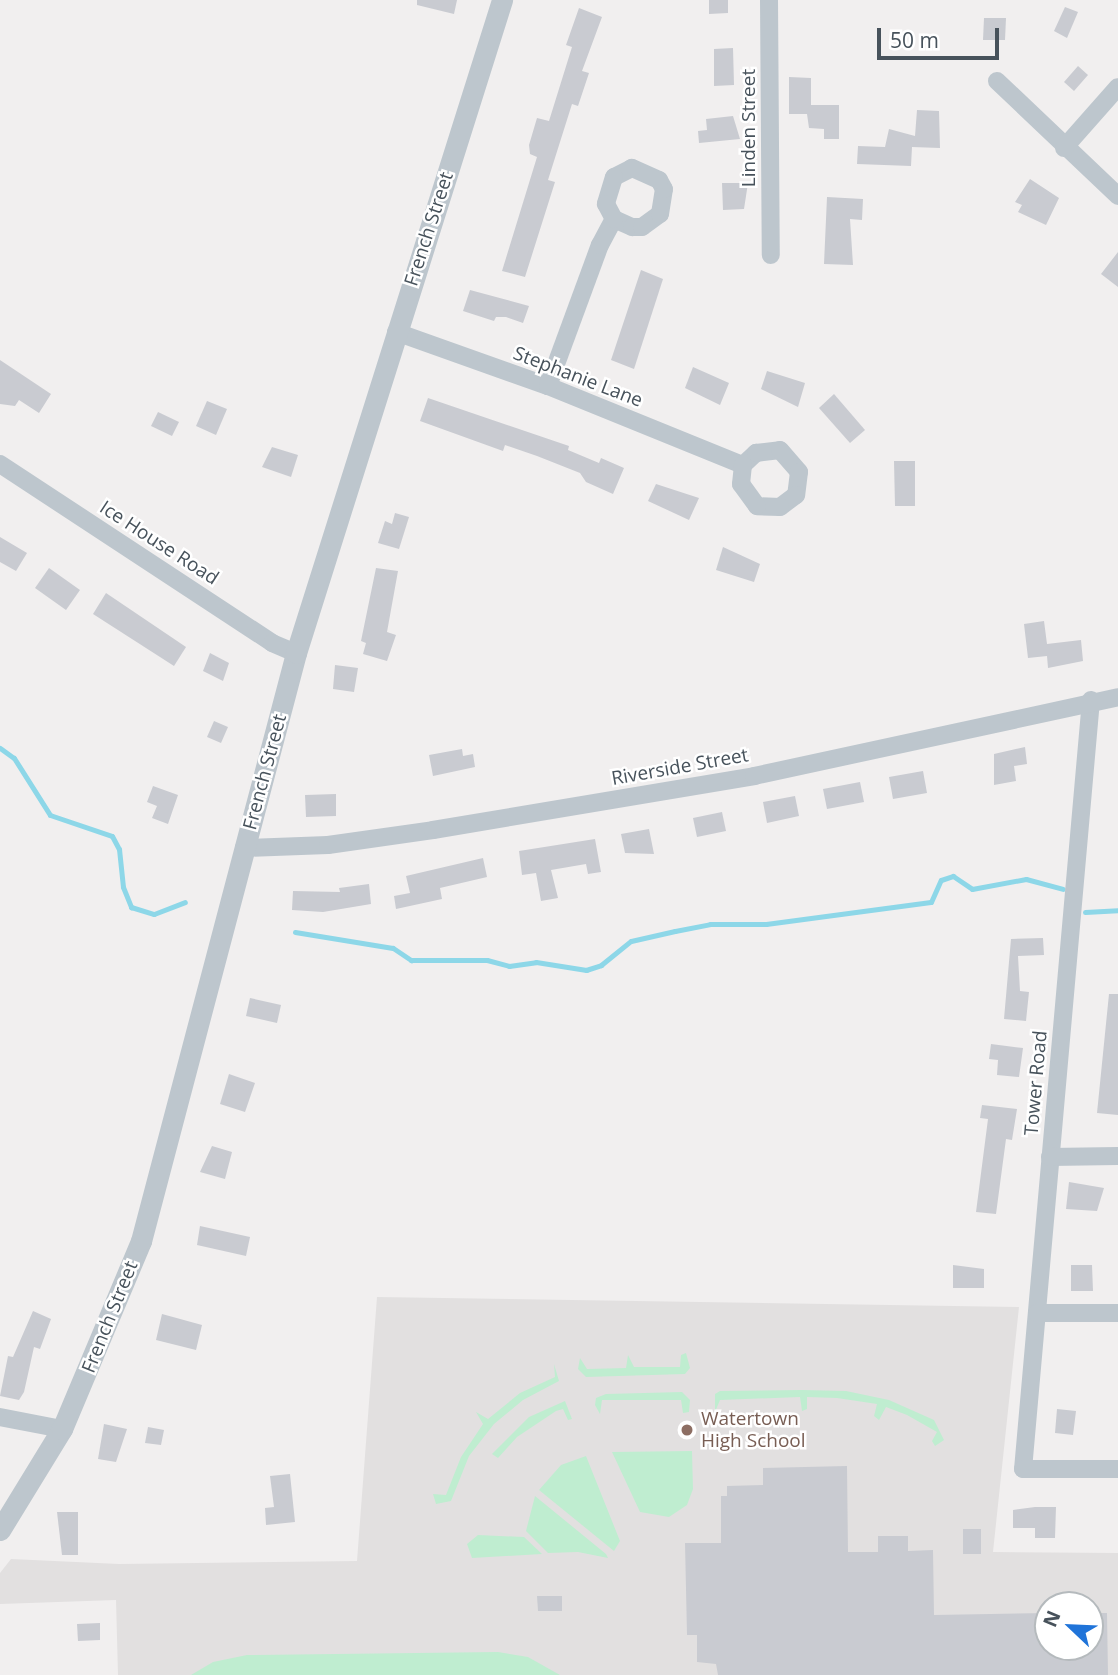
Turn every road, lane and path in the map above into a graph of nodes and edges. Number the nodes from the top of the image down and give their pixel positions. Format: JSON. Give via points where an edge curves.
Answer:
{"nodes":[{"id":1,"x":502,"y":0,"type":"edge"},
{"id":2,"x":769,"y":0,"type":"edge"},
{"id":3,"x":997,"y":81,"type":"dead end"},
{"id":4,"x":1118,"y":87,"type":"edge"},
{"id":5,"x":1064,"y":148,"type":"junction"},
{"id":6,"x":1118,"y":196,"type":"edge"},
{"id":7,"x":614,"y":219,"type":"dead end"},
{"id":8,"x":771,"y":255,"type":"dead end"},
{"id":9,"x":397,"y":332,"type":"junction"},
{"id":10,"x":548,"y":386,"type":"junction"},
{"id":11,"x":0,"y":464,"type":"edge"},
{"id":12,"x":743,"y":465,"type":"dead end"},
{"id":13,"x":296,"y":653,"type":"junction"},
{"id":14,"x":1118,"y":697,"type":"edge"},
{"id":15,"x":1091,"y":700,"type":"junction"},
{"id":16,"x":244,"y":848,"type":"junction"},
{"id":17,"x":1118,"y":1156,"type":"edge"},
{"id":18,"x":1050,"y":1157,"type":"junction"},
{"id":19,"x":1037,"y":1313,"type":"junction"},
{"id":20,"x":1118,"y":1313,"type":"edge"},
{"id":21,"x":0,"y":1417,"type":"edge"},
{"id":22,"x":62,"y":1429,"type":"junction"},
{"id":23,"x":1118,"y":1469,"type":"edge"},
{"id":24,"x":0,"y":1530,"type":"edge"}],
"edges":[{"from":1,"to":9,"type":"street","name":"French Street"},
{"from":2,"to":8,"type":"street","name":"Linden Street"},
{"from":3,"to":5,"type":"street"},
{"from":4,"to":5,"type":"street"},
{"from":5,"to":6,"type":"street"},
{"from":7,"to":10,"type":"street"},
{"from":9,"to":10,"type":"street","name":"Stephanie Lane"},
{"from":9,"to":13,"type":"street","name":"French Street"},
{"from":10,"to":12,"type":"street","name":"Stephanie Lane"},
{"from":11,"to":13,"type":"street","name":"Ice House Road","via":[[272,643]]},
{"from":13,"to":16,"type":"street","name":"French Street"},
{"from":14,"to":15,"type":"street","name":"Riverside Street"},
{"from":15,"to":16,"type":"street","name":"Riverside Street","via":[[754,776],[406,834],[328,845]]},
{"from":15,"to":18,"type":"street","name":"Tower Road"},
{"from":16,"to":22,"type":"street","name":"French Street","via":[[141,1241]]},
{"from":17,"to":18,"type":"street"},
{"from":18,"to":19,"type":"street","name":"Tower Road"},
{"from":19,"to":20,"type":"street"},
{"from":19,"to":23,"type":"street","name":"Tower Road","via":[[1023,1469]]},
{"from":21,"to":22,"type":"street"},
{"from":22,"to":24,"type":"street","name":"French Street"}]}
